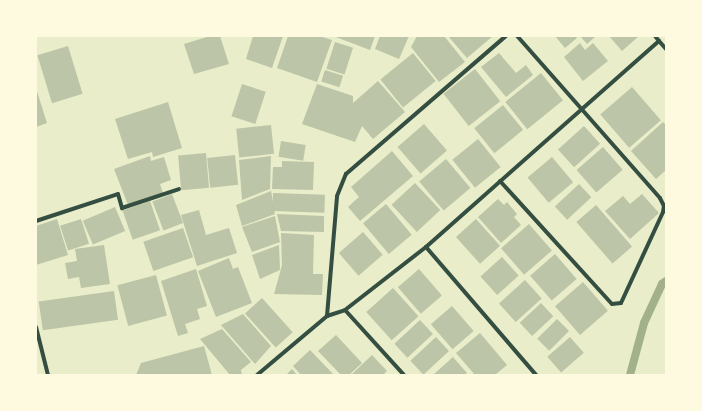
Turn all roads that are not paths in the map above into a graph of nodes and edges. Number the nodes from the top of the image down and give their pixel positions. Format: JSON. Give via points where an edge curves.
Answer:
{"nodes":[{"id":1,"x":506,"y":36,"type":"edge"},
{"id":2,"x":517,"y":36,"type":"edge"},
{"id":3,"x":655,"y":36,"type":"edge"},
{"id":4,"x":659,"y":41,"type":"junction"},
{"id":5,"x":666,"y":49,"type":"edge"},
{"id":6,"x":582,"y":108,"type":"junction"},
{"id":7,"x":500,"y":181,"type":"junction"},
{"id":8,"x":179,"y":189,"type":"dead end"},
{"id":9,"x":36,"y":221,"type":"edge"},
{"id":10,"x":426,"y":247,"type":"junction"},
{"id":11,"x":344,"y":310,"type":"junction"},
{"id":12,"x":327,"y":316,"type":"junction"},
{"id":13,"x":36,"y":327,"type":"edge"},
{"id":14,"x":48,"y":375,"type":"edge"},
{"id":15,"x":257,"y":375,"type":"edge"},
{"id":16,"x":404,"y":375,"type":"edge"},
{"id":17,"x":536,"y":375,"type":"edge"}],
"edges":[{"from":1,"to":12,"type":"street","via":[[346,174],[337,196]]},
{"from":2,"to":6,"type":"street"},
{"from":3,"to":4,"type":"street"},
{"from":4,"to":5,"type":"street"},
{"from":4,"to":6,"type":"street"},
{"from":6,"to":7,"type":"street"},
{"from":6,"to":7,"type":"street","via":[[660,198],[664,206],[621,303],[612,304]]},
{"from":7,"to":10,"type":"street"},
{"from":8,"to":9,"type":"street","via":[[122,208],[118,194]]},
{"from":10,"to":11,"type":"street"},
{"from":10,"to":17,"type":"street"},
{"from":11,"to":12,"type":"street"},
{"from":11,"to":16,"type":"street"},
{"from":12,"to":15,"type":"street"},
{"from":13,"to":14,"type":"street"}]}
